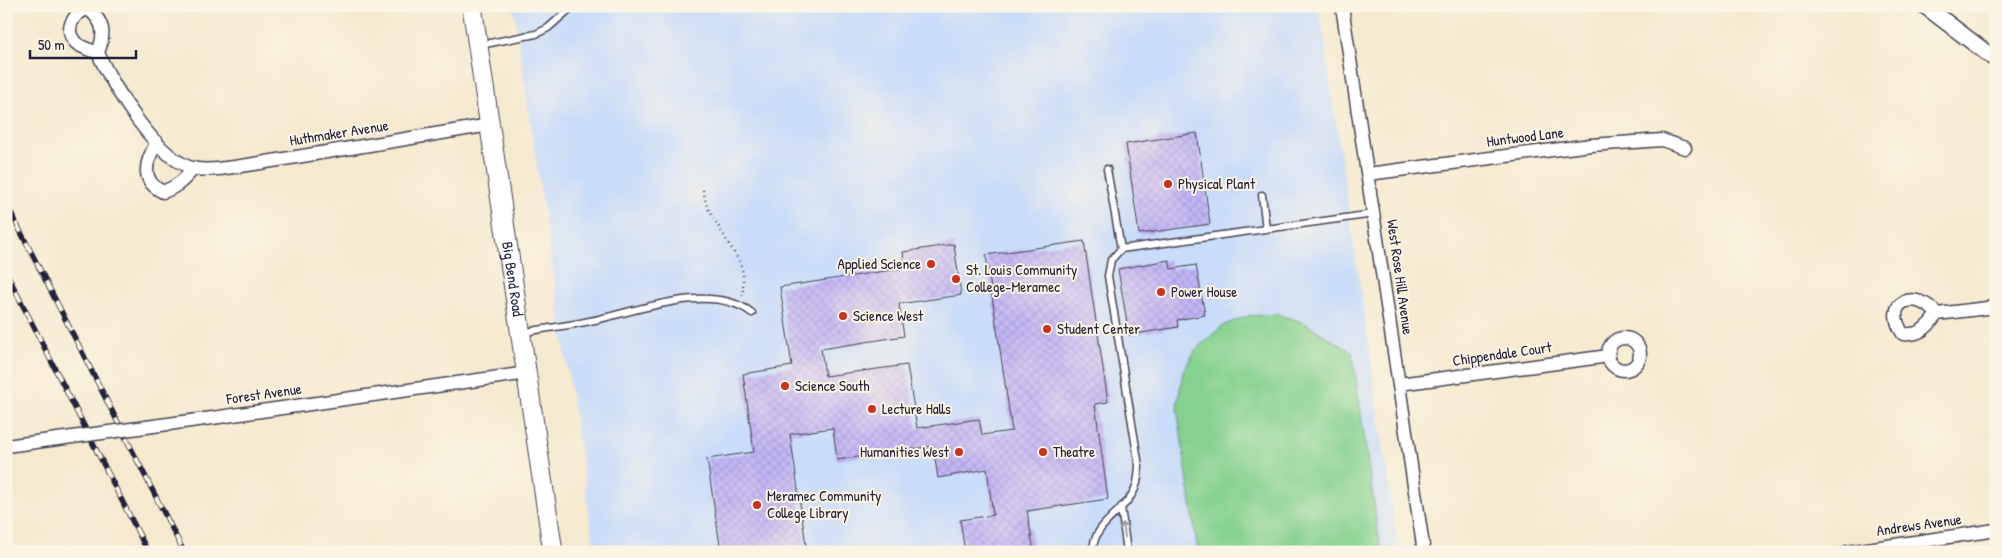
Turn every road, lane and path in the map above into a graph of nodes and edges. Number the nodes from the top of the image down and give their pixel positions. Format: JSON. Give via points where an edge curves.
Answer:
{"nodes":[{"id":1,"x":472,"y":6,"type":"edge"},
{"id":2,"x":573,"y":6,"type":"edge"},
{"id":3,"x":1342,"y":6,"type":"edge"},
{"id":4,"x":1925,"y":6,"type":"edge"},
{"id":5,"x":478,"y":45,"type":"junction"},
{"id":6,"x":98,"y":53,"type":"dead end"},
{"id":7,"x":1996,"y":60,"type":"edge"},
{"id":8,"x":490,"y":125,"type":"junction"},
{"id":9,"x":157,"y":142,"type":"junction"},
{"id":10,"x":1685,"y":148,"type":"dead end"},
{"id":11,"x":194,"y":168,"type":"junction"},
{"id":12,"x":1107,"y":168,"type":"dead end"},
{"id":13,"x":1368,"y":174,"type":"junction"},
{"id":14,"x":704,"y":190,"type":"dead end"},
{"id":15,"x":1262,"y":195,"type":"dead end"},
{"id":16,"x":1374,"y":214,"type":"junction"},
{"id":17,"x":1266,"y":230,"type":"junction"},
{"id":18,"x":1121,"y":249,"type":"junction"},
{"id":19,"x":740,"y":305,"type":"junction"},
{"id":20,"x":1996,"y":307,"type":"edge"},
{"id":21,"x":752,"y":313,"type":"dead end"},
{"id":22,"x":1938,"y":314,"type":"dead end"},
{"id":23,"x":521,"y":333,"type":"junction"},
{"id":24,"x":1608,"y":356,"type":"dead end"},
{"id":25,"x":527,"y":373,"type":"junction"},
{"id":26,"x":1400,"y":384,"type":"junction"},
{"id":27,"x":6,"y":446,"type":"edge"},
{"id":28,"x":1121,"y":507,"type":"junction"},
{"id":29,"x":1996,"y":530,"type":"edge"},
{"id":30,"x":553,"y":552,"type":"edge"},
{"id":31,"x":1092,"y":552,"type":"edge"},
{"id":32,"x":1127,"y":552,"type":"edge"},
{"id":33,"x":1424,"y":552,"type":"edge"},
{"id":34,"x":1847,"y":552,"type":"edge"}],
"edges":[{"from":1,"to":5,"type":"main road","name":"Big Bend Road"},
{"from":2,"to":5,"type":"lane","via":[[536,34]]},
{"from":3,"to":13,"type":"street","name":"West Rose Hill Avenue"},
{"from":4,"to":7,"type":"street"},
{"from":5,"to":8,"type":"main road","name":"Big Bend Road"},
{"from":6,"to":9,"type":"street","name":"Huthmaker Avenue","via":[[108,75],[148,134]]},
{"from":8,"to":11,"type":"street","name":"Huthmaker Avenue","via":[[254,164],[218,169]]},
{"from":8,"to":23,"type":"main road","name":"Big Bend Road"},
{"from":9,"to":11,"type":"street","name":"Huthmaker Avenue","via":[[181,163]]},
{"from":9,"to":11,"type":"street","via":[[146,166],[154,187],[163,192],[173,188]]},
{"from":10,"to":13,"type":"street","name":"Huntwood Lane","via":[[1662,140],[1591,145]]},
{"from":12,"to":18,"type":"lane"},
{"from":13,"to":16,"type":"street","name":"West Rose Hill Avenue"},
{"from":14,"to":19,"type":"path","via":[[707,207],[740,261],[743,284]]},
{"from":15,"to":17,"type":"lane"},
{"from":16,"to":17,"type":"lane"},
{"from":16,"to":26,"type":"street","name":"West Rose Hill Avenue"},
{"from":17,"to":18,"type":"lane"},
{"from":18,"to":28,"type":"lane","via":[[1111,260],[1108,276],[1139,466],[1138,482]]},
{"from":19,"to":21,"type":"lane"},
{"from":19,"to":23,"type":"lane","via":[[682,299],[588,322]]},
{"from":20,"to":22,"type":"street"},
{"from":23,"to":25,"type":"main road","name":"Big Bend Road"},
{"from":24,"to":26,"type":"street","name":"Chippendale Court"},
{"from":25,"to":27,"type":"street","name":"Forest Avenue","bridge":true},
{"from":25,"to":30,"type":"main road","name":"Big Bend Road"},
{"from":26,"to":33,"type":"street","name":"West Rose Hill Avenue"},
{"from":28,"to":31,"type":"lane","via":[[1097,533],[1092,542]]},
{"from":32,"to":28,"type":"lane","one_way":true},
{"from":29,"to":34,"type":"street","name":"Andrews Avenue"}]}
